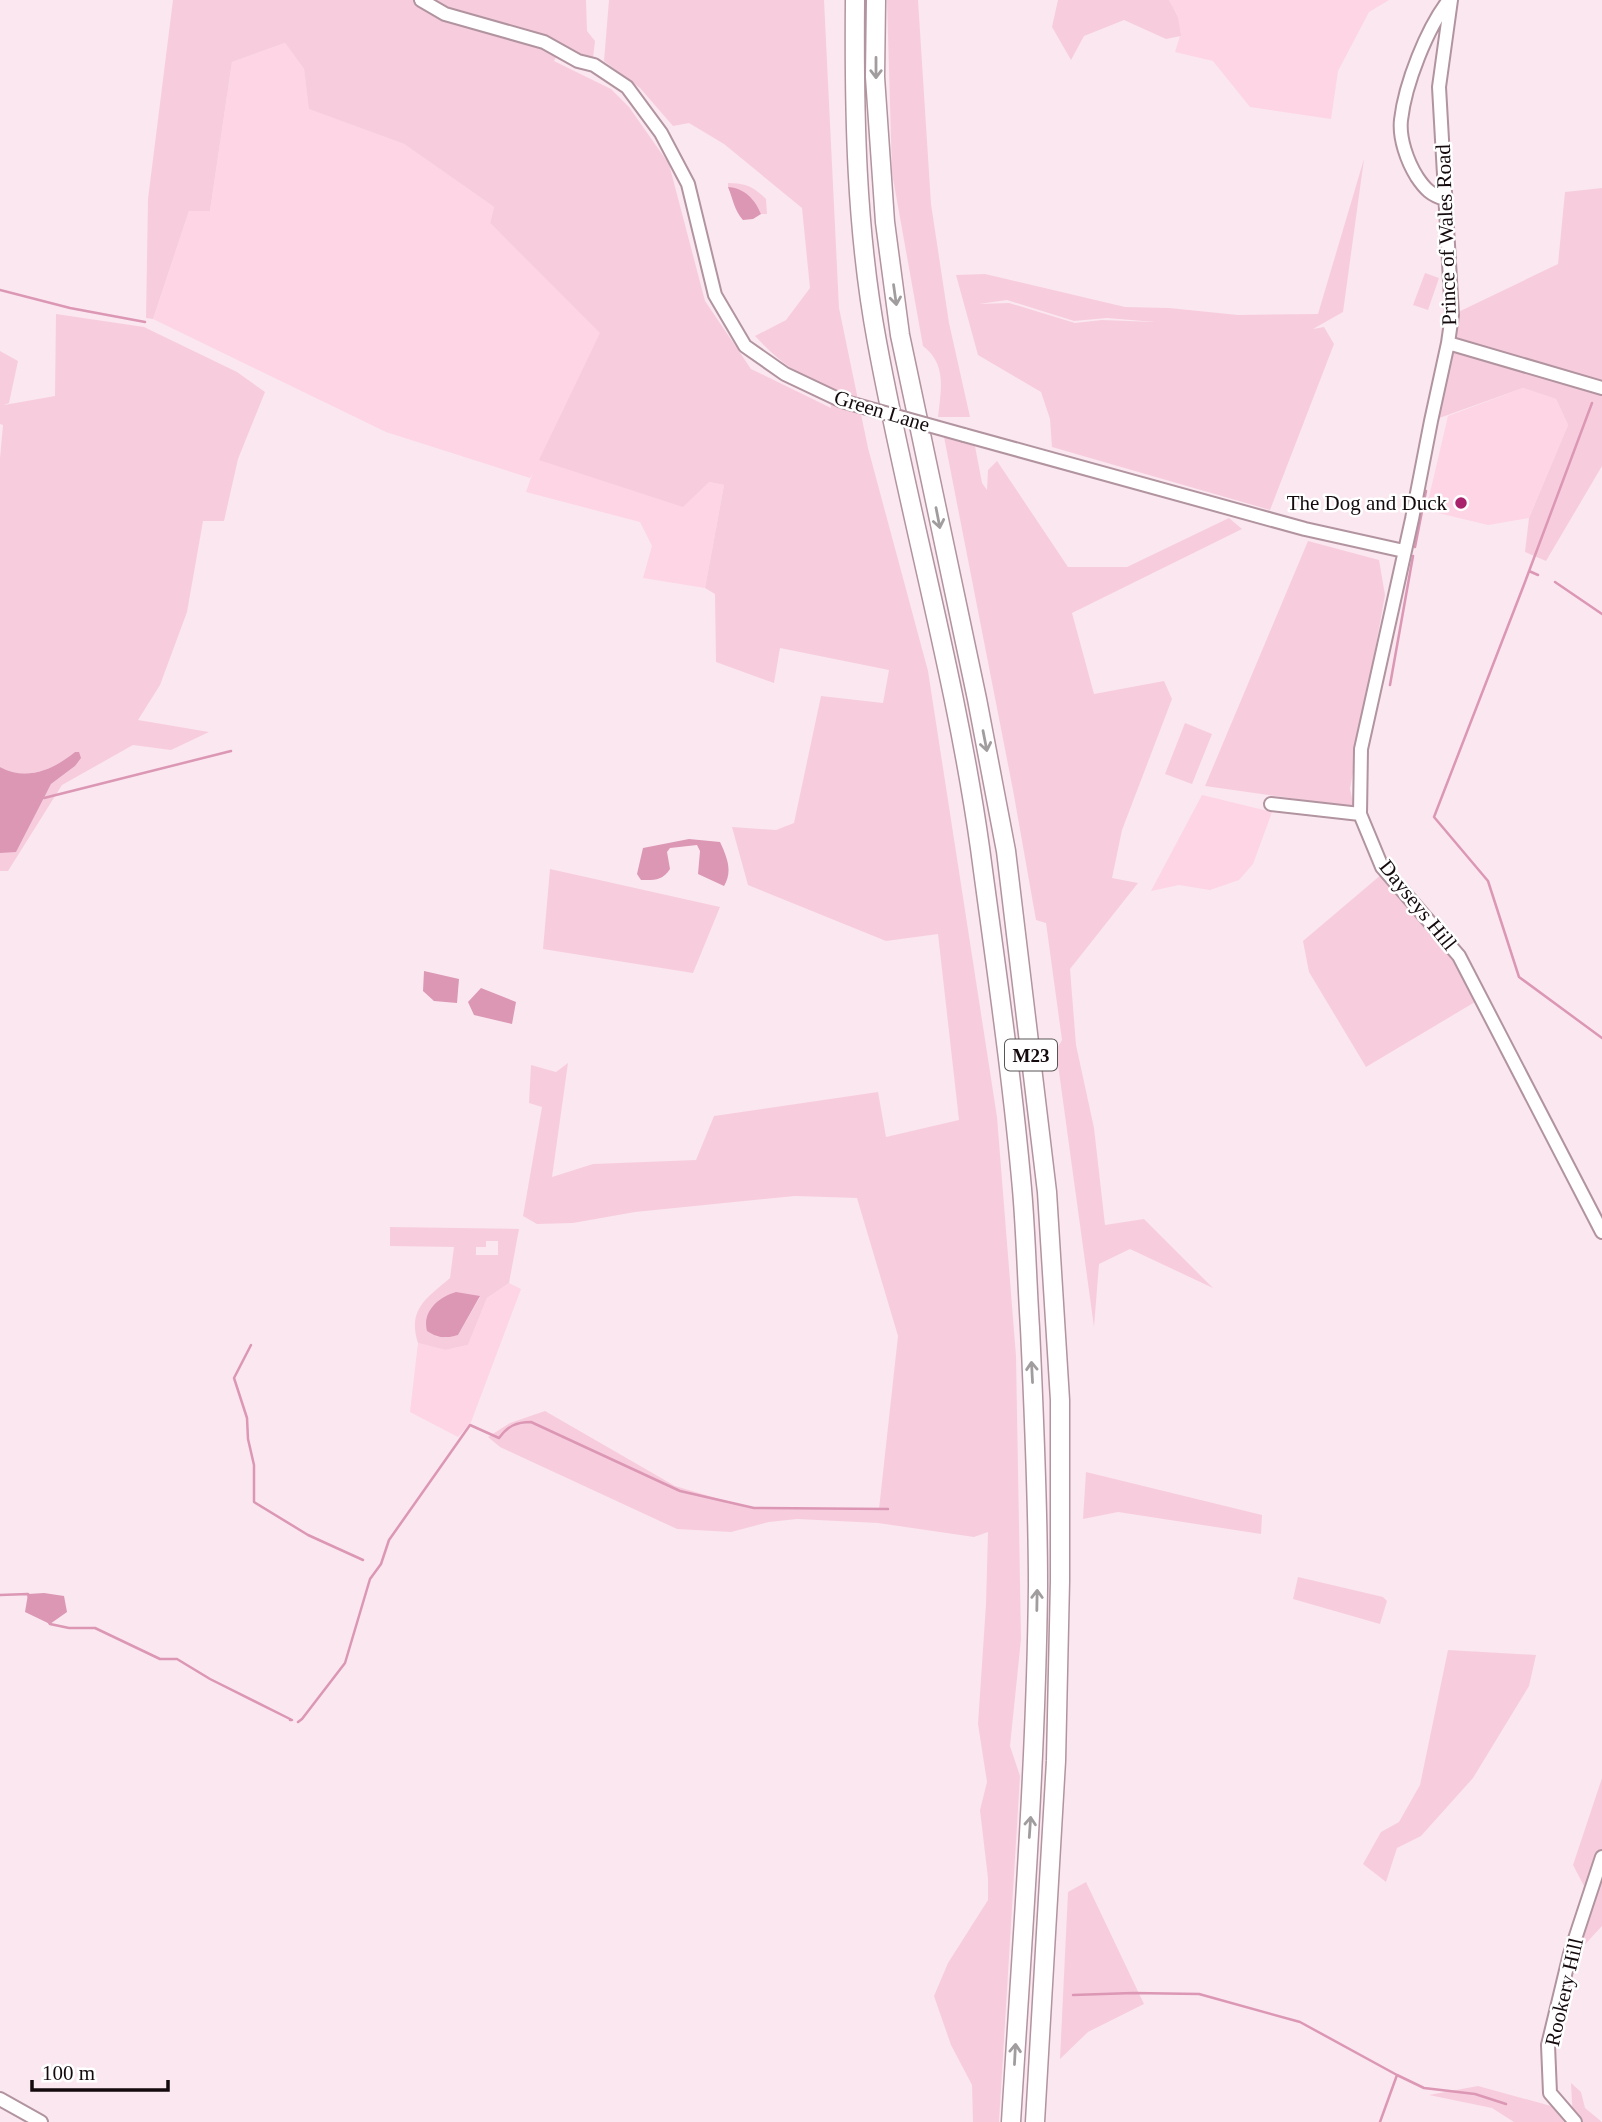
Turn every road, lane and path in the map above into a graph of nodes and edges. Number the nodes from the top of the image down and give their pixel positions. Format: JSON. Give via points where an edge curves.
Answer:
{"nodes":[{"id":1,"x":421,"y":0,"type":"edge"},
{"id":2,"x":855,"y":0,"type":"edge"},
{"id":3,"x":876,"y":0,"type":"edge"},
{"id":4,"x":1450,"y":0,"type":"edge"},
{"id":5,"x":1446,"y":199,"type":"junction"},
{"id":6,"x":1448,"y":343,"type":"junction"},
{"id":7,"x":1602,"y":387,"type":"edge"},
{"id":8,"x":1404,"y":551,"type":"junction"},
{"id":9,"x":1270,"y":804,"type":"dead end"},
{"id":10,"x":1360,"y":814,"type":"junction"},
{"id":11,"x":1602,"y":1232,"type":"edge"},
{"id":12,"x":1602,"y":1857,"type":"edge"},
{"id":13,"x":0,"y":2099,"type":"edge"},
{"id":14,"x":41,"y":2122,"type":"edge"},
{"id":15,"x":1011,"y":2122,"type":"edge"},
{"id":16,"x":1035,"y":2122,"type":"edge"},
{"id":17,"x":1575,"y":2122,"type":"edge"}],
"edges":[{"from":1,"to":8,"type":"street","name":"Green Lane","bridge":true,"via":[[444,14],[544,41],[594,65],[626,87],[661,133],[688,184],[715,295],[744,346],[785,374],[842,401],[1305,529]]},
{"from":15,"to":2,"type":"highway","number":"M23","one_way":true,"via":[[1034,1758],[1038,1581],[1022,1189],[979,841],[867,278],[855,96]]},
{"from":3,"to":16,"type":"highway","number":"M23","one_way":true,"via":[[885,222],[900,335],[1006,851],[1047,1192],[1060,1400],[1060,1581],[1056,1761]]},
{"from":4,"to":5,"type":"street","name":"Prince of Wales Road","via":[[1439,87]]},
{"from":4,"to":5,"type":"street","via":[[1434,20],[1401,121],[1408,163],[1429,193]]},
{"from":5,"to":6,"type":"street","name":"Prince of Wales Road","via":[[1452,315]]},
{"from":6,"to":7,"type":"street"},
{"from":6,"to":8,"type":"street","name":"Prince of Wales Road"},
{"from":8,"to":10,"type":"street","name":"Dayseys Hill","via":[[1361,750]]},
{"from":9,"to":10,"type":"street"},
{"from":10,"to":11,"type":"street","name":"Dayseys Hill","via":[[1382,867],[1459,956]]},
{"from":12,"to":17,"type":"street","name":"Rookery Hill","via":[[1570,1954],[1548,2045],[1550,2093]]},
{"from":13,"to":14,"type":"street"}]}
